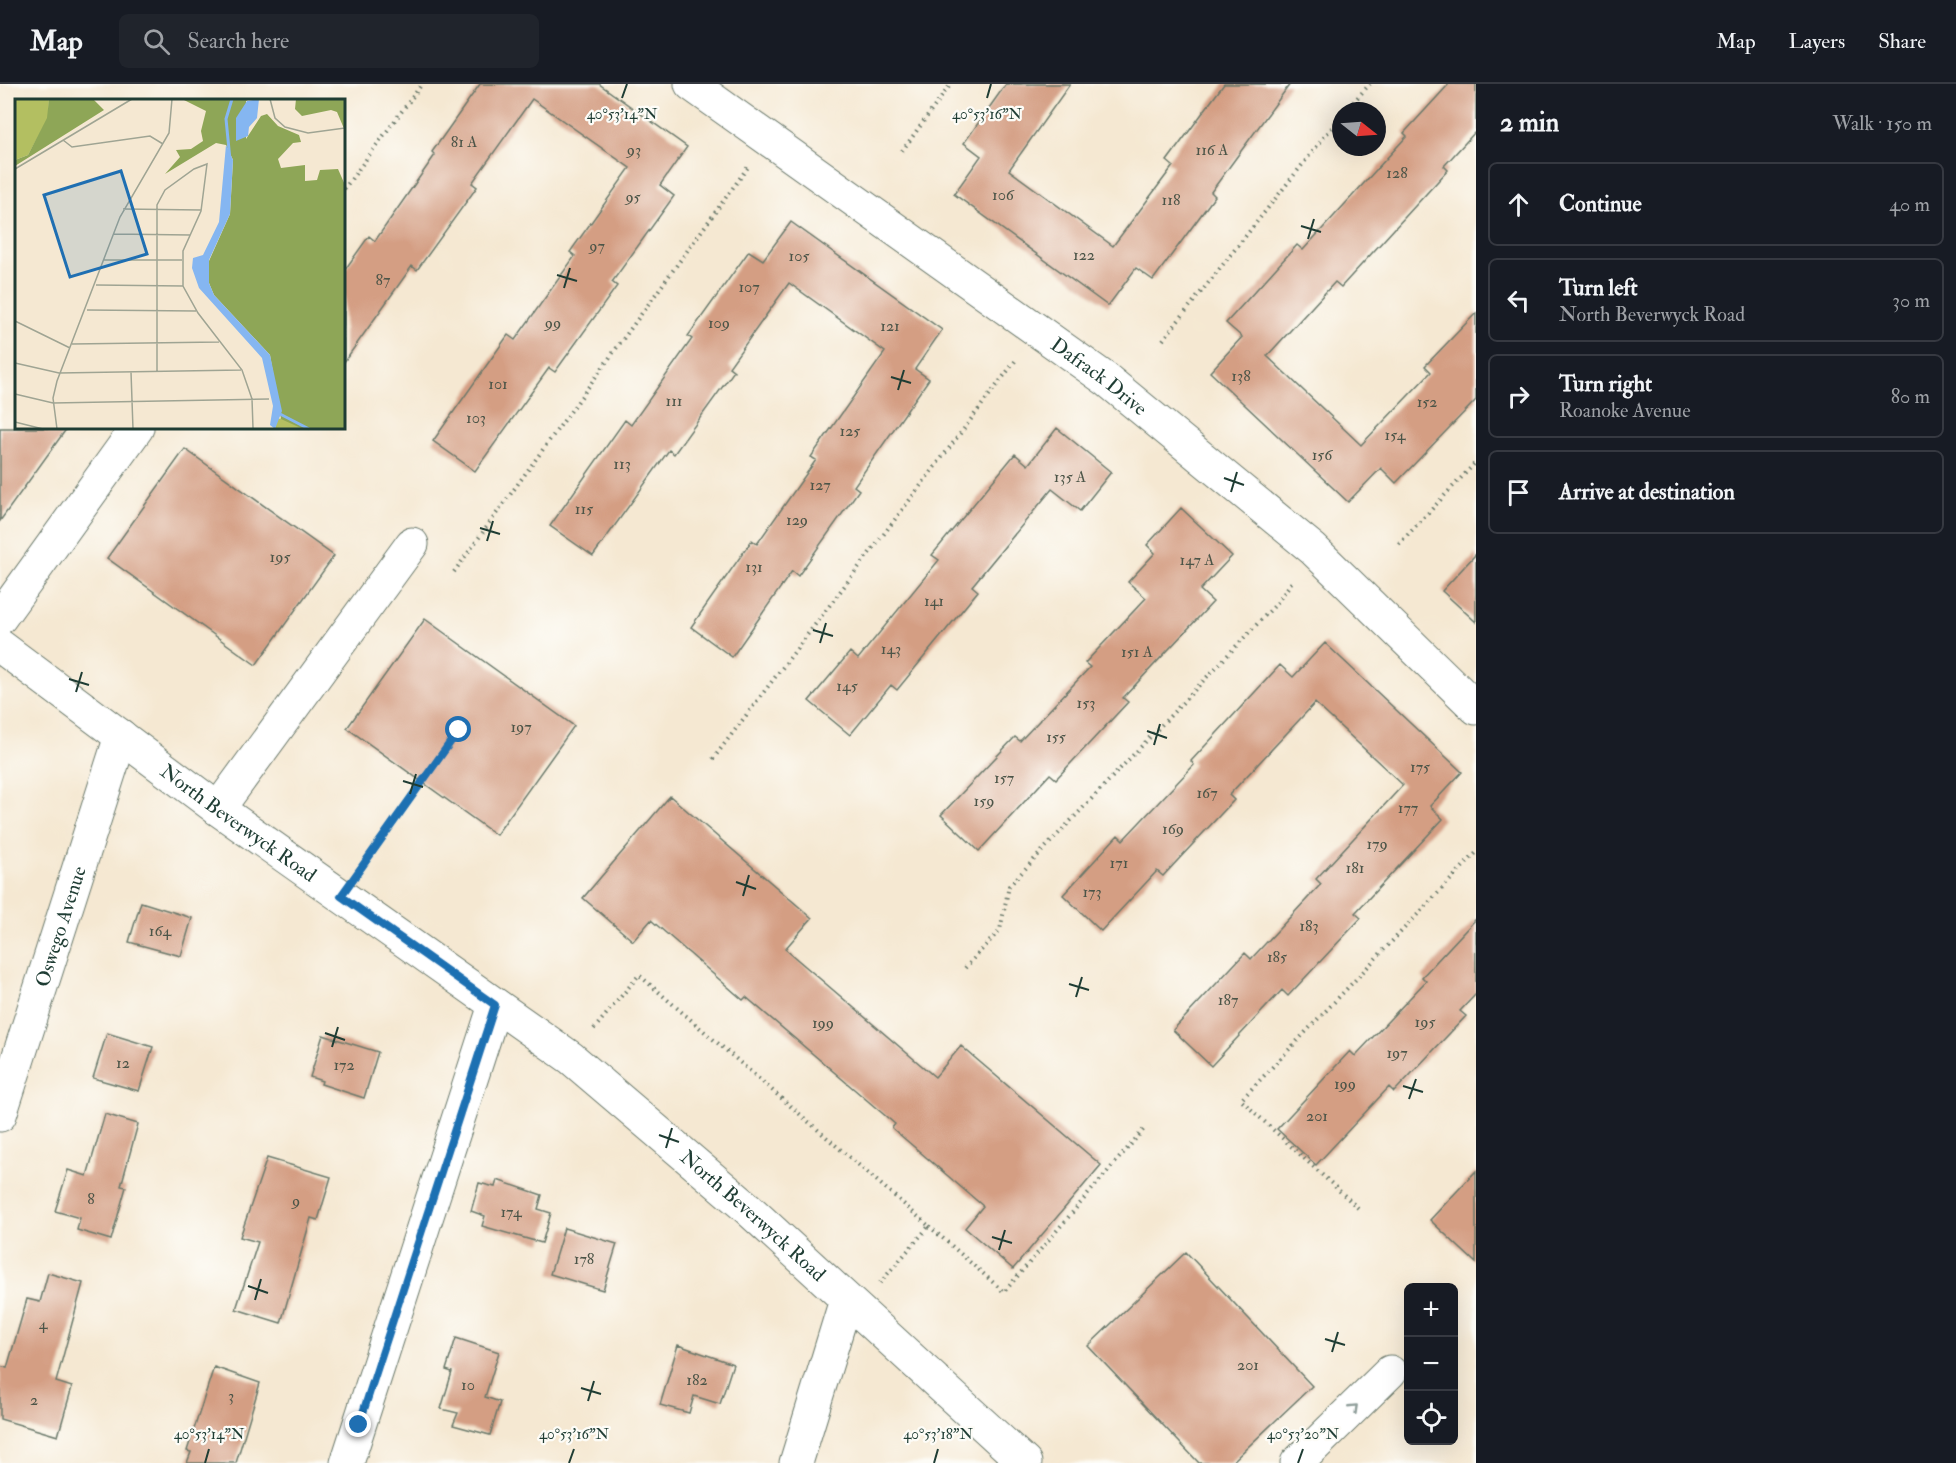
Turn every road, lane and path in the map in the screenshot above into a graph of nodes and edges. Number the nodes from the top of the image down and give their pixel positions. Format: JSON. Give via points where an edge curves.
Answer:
{"nodes":[{"id":1,"x":422,"y":84,"type":"edge"},
{"id":2,"x":691,"y":84,"type":"edge"},
{"id":3,"x":951,"y":84,"type":"edge"},
{"id":4,"x":1370,"y":84,"type":"edge"},
{"id":5,"x":1353,"y":102,"type":"edge"},
{"id":6,"x":1332,"y":127,"type":"edge"},
{"id":7,"x":769,"y":140,"type":"junction"},
{"id":8,"x":902,"y":151,"type":"dead end"},
{"id":9,"x":345,"y":188,"type":"edge"},
{"id":10,"x":1037,"y":330,"type":"junction"},
{"id":11,"x":1163,"y":340,"type":"dead end"},
{"id":12,"x":136,"y":429,"type":"edge"},
{"id":13,"x":1476,"y":462,"type":"edge"},
{"id":14,"x":412,"y":544,"type":"dead end"},
{"id":15,"x":1399,"y":544,"type":"dead end"},
{"id":16,"x":1313,"y":549,"type":"junction"},
{"id":17,"x":454,"y":572,"type":"dead end"},
{"id":18,"x":0,"y":618,"type":"edge"},
{"id":19,"x":0,"y":646,"type":"edge"},
{"id":20,"x":1476,"y":708,"type":"edge"},
{"id":21,"x":459,"y":730,"type":"dead end"},
{"id":22,"x":121,"y":736,"type":"junction"},
{"id":23,"x":713,"y":759,"type":"dead end"},
{"id":24,"x":218,"y":808,"type":"junction"},
{"id":25,"x":1476,"y":853,"type":"edge"},
{"id":26,"x":341,"y":896,"type":"junction"},
{"id":27,"x":965,"y":968,"type":"dead end"},
{"id":28,"x":495,"y":1005,"type":"junction"},
{"id":29,"x":571,"y":1058,"type":"junction"},
{"id":30,"x":0,"y":1115,"type":"edge"},
{"id":31,"x":1145,"y":1128,"type":"dead end"},
{"id":32,"x":1358,"y":1208,"type":"dead end"},
{"id":33,"x":929,"y":1226,"type":"junction"},
{"id":34,"x":852,"y":1305,"type":"junction"},
{"id":35,"x":1390,"y":1372,"type":"dead end"},
{"id":36,"x":347,"y":1463,"type":"edge"},
{"id":37,"x":796,"y":1463,"type":"edge"},
{"id":38,"x":1025,"y":1463,"type":"edge"},
{"id":39,"x":1297,"y":1463,"type":"edge"}],
"edges":[{"from":1,"to":9,"type":"path"},
{"from":2,"to":7,"type":"street","name":"Dafrack Drive"},
{"from":3,"to":8,"type":"path"},
{"from":4,"to":5,"type":"path"},
{"from":6,"to":11,"type":"path"},
{"from":7,"to":10,"type":"street","name":"Dafrack Drive"},
{"from":7,"to":17,"type":"path"},
{"from":10,"to":16,"type":"street","name":"Dafrack Drive","via":[[1107,380]]},
{"from":10,"to":23,"type":"path"},
{"from":12,"to":18,"type":"street"},
{"from":13,"to":15,"type":"path"},
{"from":14,"to":24,"type":"street"},
{"from":16,"to":20,"type":"street","name":"Dafrack Drive"},
{"from":16,"to":27,"type":"path","via":[[1277,603],[1009,886],[1000,930]]},
{"from":19,"to":22,"type":"street","name":"North Beverwyck Road"},
{"from":21,"to":26,"type":"path"},
{"from":22,"to":24,"type":"street","name":"North Beverwyck Road"},
{"from":22,"to":30,"type":"street","name":"Oswego Avenue"},
{"from":24,"to":26,"type":"street","name":"North Beverwyck Road"},
{"from":25,"to":32,"type":"path","via":[[1241,1100]]},
{"from":26,"to":28,"type":"street","name":"North Beverwyck Road"},
{"from":28,"to":29,"type":"street","name":"North Beverwyck Road"},
{"from":28,"to":36,"type":"street"},
{"from":29,"to":33,"type":"path","via":[[639,975]]},
{"from":29,"to":34,"type":"street","name":"North Beverwyck Road","via":[[746,1207]]},
{"from":31,"to":33,"type":"path","via":[[1004,1292]]},
{"from":33,"to":34,"type":"path"},
{"from":34,"to":37,"type":"street"},
{"from":34,"to":38,"type":"street","name":"North Beverwyck Road"},
{"from":39,"to":35,"type":"street","one_way":true}]}
